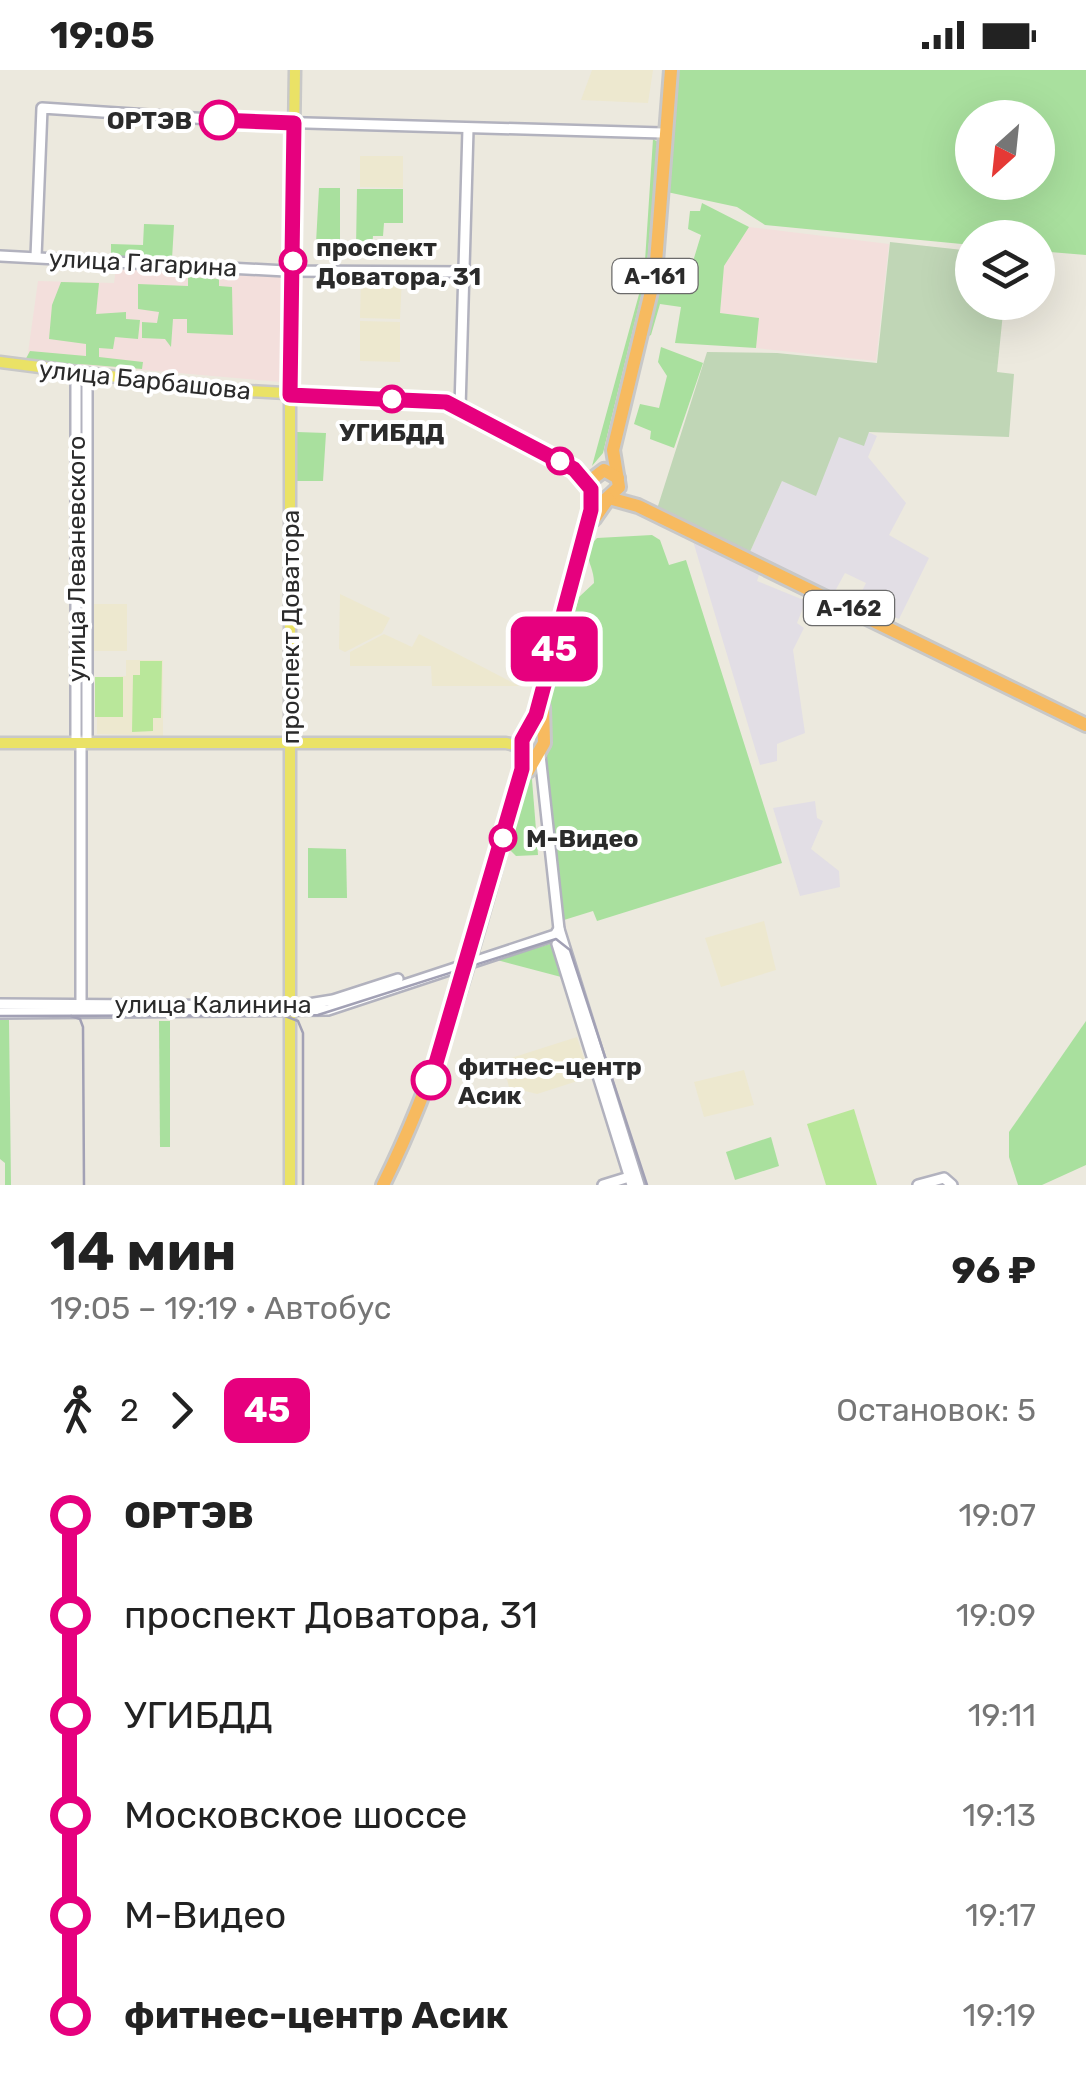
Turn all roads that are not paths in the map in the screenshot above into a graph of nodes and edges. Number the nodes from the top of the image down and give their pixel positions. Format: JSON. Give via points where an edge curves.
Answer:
{"nodes":[{"id":1,"x":298,"y":70,"type":"edge"},
{"id":2,"x":669,"y":70,"type":"edge"},
{"id":3,"x":296,"y":123,"type":"junction"},
{"id":4,"x":468,"y":129,"type":"junction"},
{"id":5,"x":662,"y":134,"type":"junction"},
{"id":6,"x":0,"y":256,"type":"edge"},
{"id":7,"x":36,"y":257,"type":"junction"},
{"id":8,"x":296,"y":270,"type":"junction"},
{"id":9,"x":466,"y":272,"type":"junction"},
{"id":10,"x":0,"y":362,"type":"edge"},
{"id":11,"x":81,"y":375,"type":"junction"},
{"id":12,"x":292,"y":395,"type":"junction"},
{"id":13,"x":460,"y":408,"type":"junction"},
{"id":14,"x":574,"y":469,"type":"junction"},
{"id":15,"x":598,"y":472,"type":"junction"},
{"id":16,"x":619,"y":480,"type":"junction"},
{"id":17,"x":591,"y":488,"type":"junction"},
{"id":18,"x":609,"y":498,"type":"junction"},
{"id":19,"x":770,"y":568,"type":"junction"},
{"id":20,"x":1086,"y":723,"type":"edge"},
{"id":21,"x":82,"y":742,"type":"junction"},
{"id":22,"x":293,"y":742,"type":"junction"},
{"id":23,"x":0,"y":743,"type":"edge"},
{"id":24,"x":531,"y":745,"type":"junction"},
{"id":25,"x":556,"y":931,"type":"junction"},
{"id":26,"x":472,"y":959,"type":"junction"},
{"id":27,"x":0,"y":1004,"type":"edge"},
{"id":28,"x":82,"y":1004,"type":"junction"},
{"id":29,"x":293,"y":1010,"type":"junction"},
{"id":30,"x":0,"y":1013,"type":"edge"},
{"id":31,"x":633,"y":1182,"type":"edge"},
{"id":32,"x":293,"y":1185,"type":"edge"},
{"id":33,"x":386,"y":1185,"type":"edge"},
{"id":34,"x":603,"y":1185,"type":"edge"},
{"id":35,"x":918,"y":1185,"type":"edge"},
{"id":36,"x":952,"y":1185,"type":"edge"}],
"edges":[{"from":1,"to":3,"type":"main road","name":"проспект Доватора"},
{"from":2,"to":5,"type":"highway","number":"А-161"},
{"from":2,"to":16,"type":"highway","number":"А-161","via":[[655,274],[614,444]]},
{"from":3,"to":4,"type":"street"},
{"from":3,"to":7,"type":"street","via":[[42,108]]},
{"from":3,"to":8,"type":"main road","name":"проспект Доватора"},
{"from":4,"to":5,"type":"street"},
{"from":4,"to":9,"type":"street"},
{"from":5,"to":15,"type":"highway","number":"А-161","via":[[648,280]]},
{"from":6,"to":7,"type":"street","name":"улица Гагарина"},
{"from":7,"to":8,"type":"street","name":"улица Гагарина"},
{"from":8,"to":9,"type":"street","name":"улица Гагарина"},
{"from":8,"to":12,"type":"main road","name":"проспект Доватора"},
{"from":9,"to":13,"type":"street"},
{"from":10,"to":11,"type":"main road","name":"улица Барбашова"},
{"from":11,"to":12,"type":"main road","name":"улица Барбашова"},
{"from":11,"to":21,"type":"street","name":"улица Леваневского"},
{"from":12,"to":13,"type":"main road","name":"улица Барбашова","via":[[436,401]]},
{"from":12,"to":22,"type":"main road","name":"проспект Доватора"},
{"from":13,"to":14,"type":"main road","name":"улица Барбашова"},
{"from":14,"to":15,"type":"main road","name":"улица Барбашова"},
{"from":14,"to":17,"type":"main road","name":"улица Барбашова"},
{"from":15,"to":16,"type":"highway","via":[[608,470]]},
{"from":15,"to":17,"type":"highway","number":"А-161"},
{"from":16,"to":18,"type":"highway","number":"А-161"},
{"from":16,"to":19,"type":"highway","number":"А-162","via":[[640,502]]},
{"from":17,"to":18,"type":"highway"},
{"from":17,"to":24,"type":"highway","number":"А-161","via":[[591,510]]},
{"from":18,"to":19,"type":"highway","number":"А-162"},
{"from":18,"to":24,"type":"highway","number":"А-161","via":[[597,509]]},
{"from":19,"to":20,"type":"highway","number":"А-162"},
{"from":21,"to":22,"type":"main road"},
{"from":21,"to":23,"type":"main road"},
{"from":21,"to":28,"type":"street","name":"улица Леваневского"},
{"from":22,"to":24,"type":"main road"},
{"from":22,"to":29,"type":"main road","name":"проспект Доватора"},
{"from":24,"to":25,"type":"street"},
{"from":24,"to":25,"type":"street"},
{"from":24,"to":26,"type":"highway","number":"А-161"},
{"from":25,"to":26,"type":"street","name":"улица Калинина"},
{"from":25,"to":31,"type":"street"},
{"from":26,"to":29,"type":"street","name":"улица Калинина","via":[[337,1008]]},
{"from":26,"to":33,"type":"highway","number":"А-161","via":[[437,1066]]},
{"from":27,"to":28,"type":"street","name":"улица Калинина"},
{"from":28,"to":29,"type":"street","name":"улица Калинина"},
{"from":29,"to":30,"type":"street","name":"улица Калинина"},
{"from":29,"to":32,"type":"main road","name":"проспект Доватора"},
{"from":31,"to":34,"type":"street"},
{"from":35,"to":36,"type":"street","via":[[944,1178]]}]}
